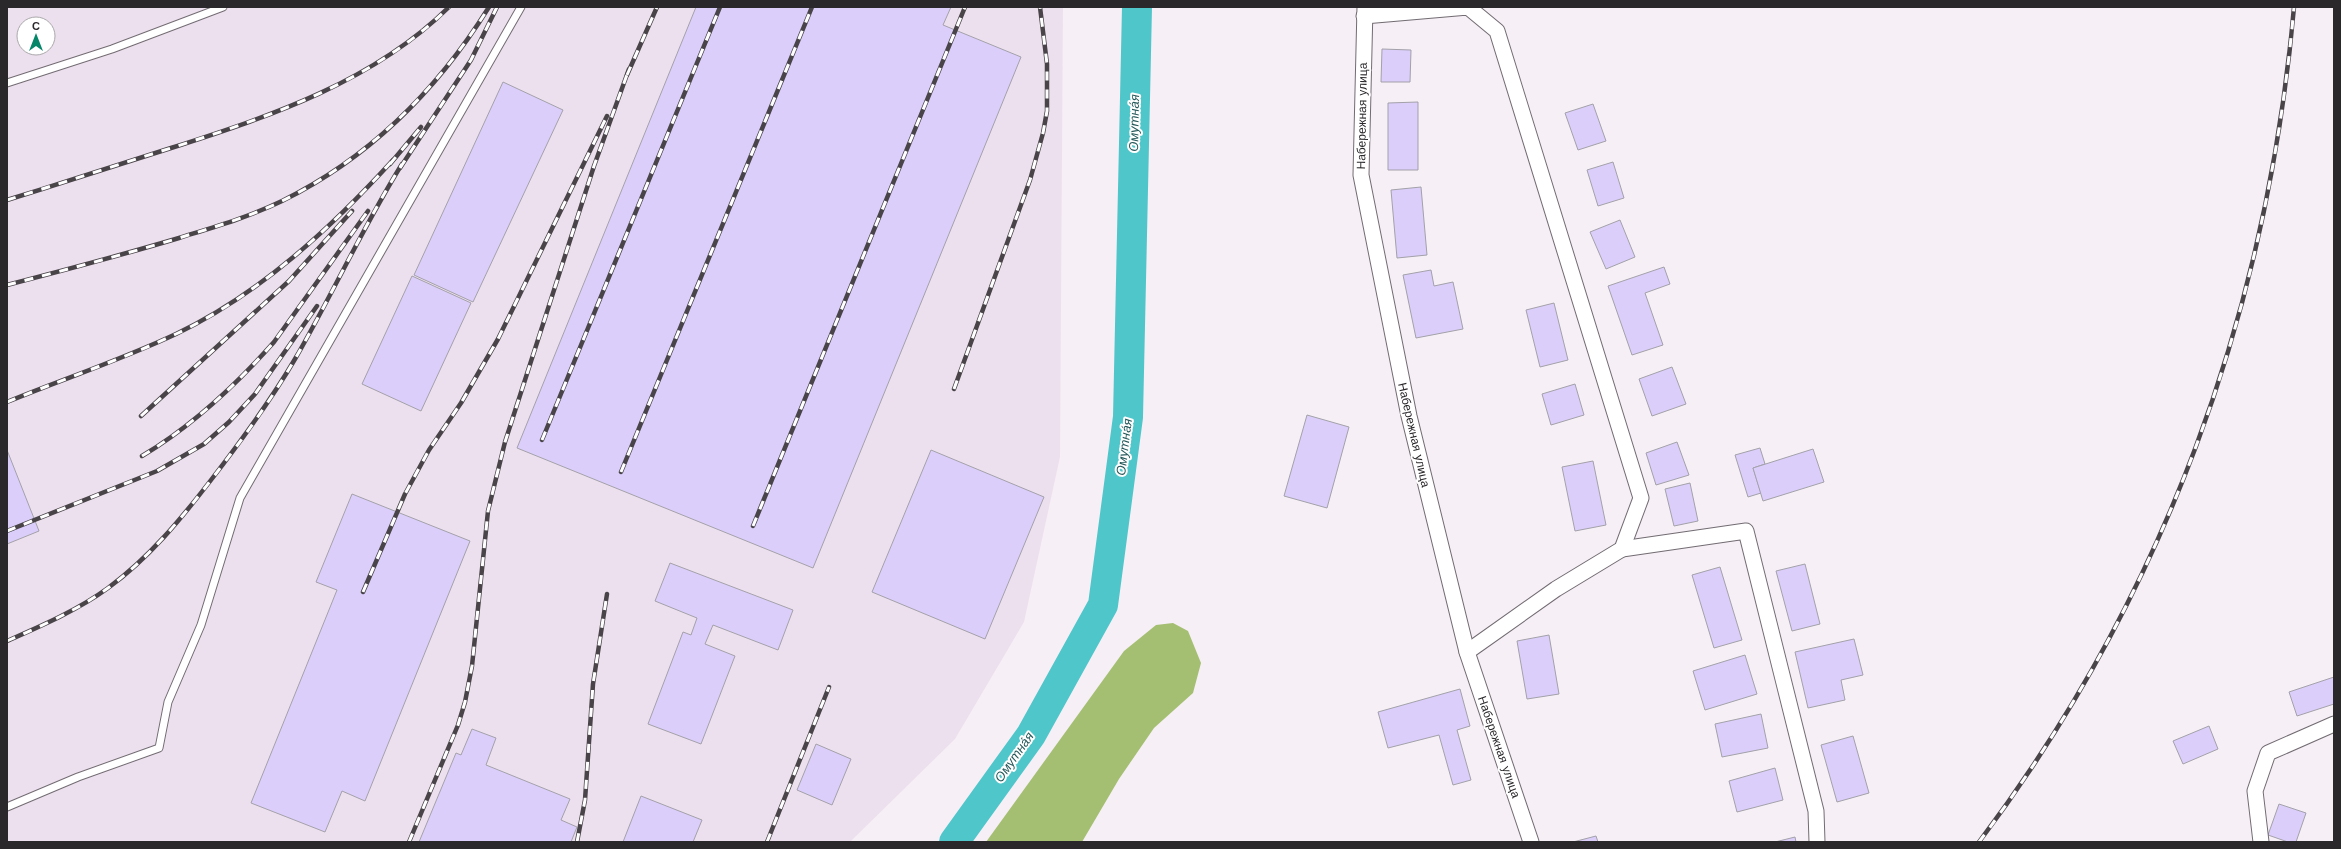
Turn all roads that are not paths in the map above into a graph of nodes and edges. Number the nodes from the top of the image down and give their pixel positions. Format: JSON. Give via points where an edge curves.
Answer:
{"nodes":[{"id":1,"x":223,"y":7,"type":"edge"},
{"id":2,"x":521,"y":7,"type":"edge"},
{"id":3,"x":1365,"y":12,"type":"edge"},
{"id":4,"x":7,"y":83,"type":"edge"},
{"id":5,"x":1622,"y":549,"type":"junction"},
{"id":6,"x":1467,"y":652,"type":"junction"},
{"id":7,"x":2334,"y":724,"type":"edge"},
{"id":8,"x":7,"y":807,"type":"edge"},
{"id":9,"x":1531,"y":842,"type":"edge"},
{"id":10,"x":1817,"y":842,"type":"edge"},
{"id":11,"x":2261,"y":842,"type":"edge"}],
"edges":[{"from":1,"to":4,"type":"lane","via":[[112,49]]},
{"from":2,"to":8,"type":"lane","via":[[368,270],[240,498],[201,625],[168,702],[159,748],[78,777]]},
{"from":3,"to":5,"type":"street","via":[[1468,7],[1497,31],[1640,498]]},
{"from":3,"to":6,"type":"street","name":"Набережная улица","via":[[1361,175],[1409,416]]},
{"from":5,"to":6,"type":"street","via":[[1556,589]]},
{"from":5,"to":10,"type":"street","via":[[1746,531],[1816,811]]},
{"from":6,"to":9,"type":"street","name":"Набережная улица"},
{"from":7,"to":11,"type":"street","via":[[2268,754],[2255,791]]}]}
